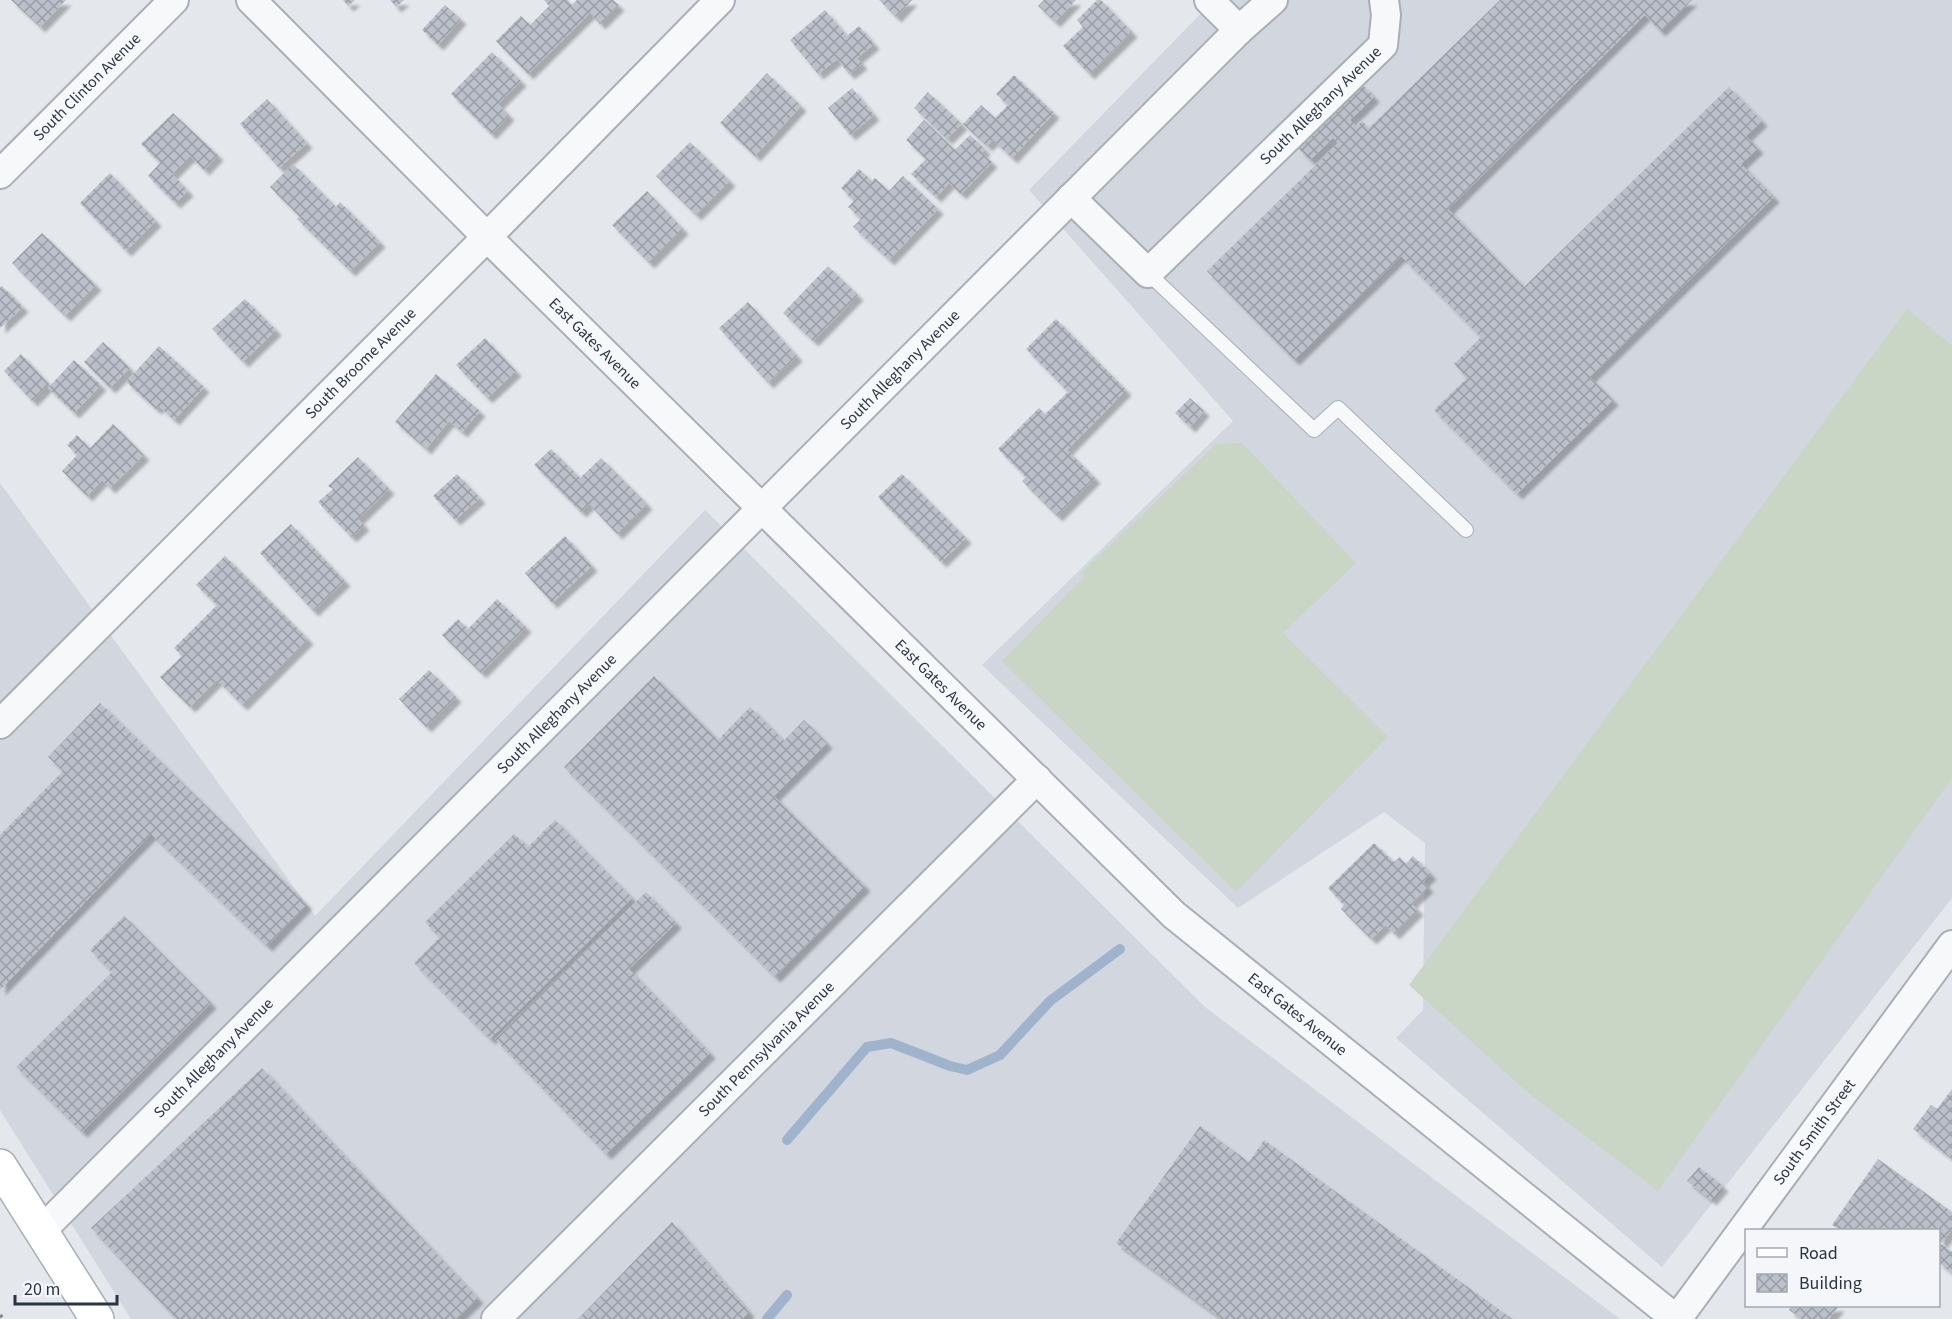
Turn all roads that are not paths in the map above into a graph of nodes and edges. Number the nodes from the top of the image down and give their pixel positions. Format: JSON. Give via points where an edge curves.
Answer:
{"nodes":[{"id":1,"x":174,"y":0,"type":"edge"},
{"id":2,"x":251,"y":0,"type":"edge"},
{"id":3,"x":720,"y":0,"type":"edge"},
{"id":4,"x":1209,"y":0,"type":"edge"},
{"id":5,"x":1273,"y":0,"type":"edge"},
{"id":6,"x":1384,"y":0,"type":"edge"},
{"id":7,"x":1239,"y":30,"type":"junction"},
{"id":8,"x":0,"y":174,"type":"edge"},
{"id":9,"x":1071,"y":198,"type":"junction"},
{"id":10,"x":487,"y":237,"type":"junction"},
{"id":11,"x":1148,"y":273,"type":"junction"},
{"id":12,"x":762,"y":508,"type":"junction"},
{"id":13,"x":1466,"y":530,"type":"dead end"},
{"id":14,"x":0,"y":724,"type":"edge"},
{"id":15,"x":1037,"y":780,"type":"junction"},
{"id":16,"x":1952,"y":945,"type":"edge"},
{"id":17,"x":0,"y":1166,"type":"edge"},
{"id":18,"x":42,"y":1230,"type":"junction"},
{"id":19,"x":97,"y":1319,"type":"edge"},
{"id":20,"x":496,"y":1319,"type":"edge"},
{"id":21,"x":1677,"y":1319,"type":"edge"}],
"edges":[{"from":1,"to":8,"type":"street","name":"South Clinton Avenue"},
{"from":2,"to":10,"type":"street","name":"East Gates Avenue"},
{"from":3,"to":10,"type":"street","name":"South Broome Avenue"},
{"from":4,"to":7,"type":"street"},
{"from":5,"to":7,"type":"street","name":"South Alleghany Avenue"},
{"from":6,"to":11,"type":"street","name":"South Alleghany Avenue","via":[[1383,45]]},
{"from":7,"to":9,"type":"street","name":"South Alleghany Avenue"},
{"from":9,"to":11,"type":"street"},
{"from":9,"to":12,"type":"street","name":"South Alleghany Avenue"},
{"from":10,"to":12,"type":"street","name":"East Gates Avenue"},
{"from":10,"to":14,"type":"street","name":"South Broome Avenue"},
{"from":11,"to":13,"type":"lane","via":[[1314,430],[1338,408]]},
{"from":12,"to":15,"type":"street","name":"East Gates Avenue"},
{"from":12,"to":18,"type":"street","name":"South Alleghany Avenue"},
{"from":15,"to":20,"type":"street","name":"South Pennsylvania Avenue"},
{"from":15,"to":21,"type":"street","name":"East Gates Avenue","via":[[1174,915]]},
{"from":16,"to":21,"type":"street","name":"South Smith Street"},
{"from":17,"to":18,"type":"main road"},
{"from":18,"to":19,"type":"main road"}]}
